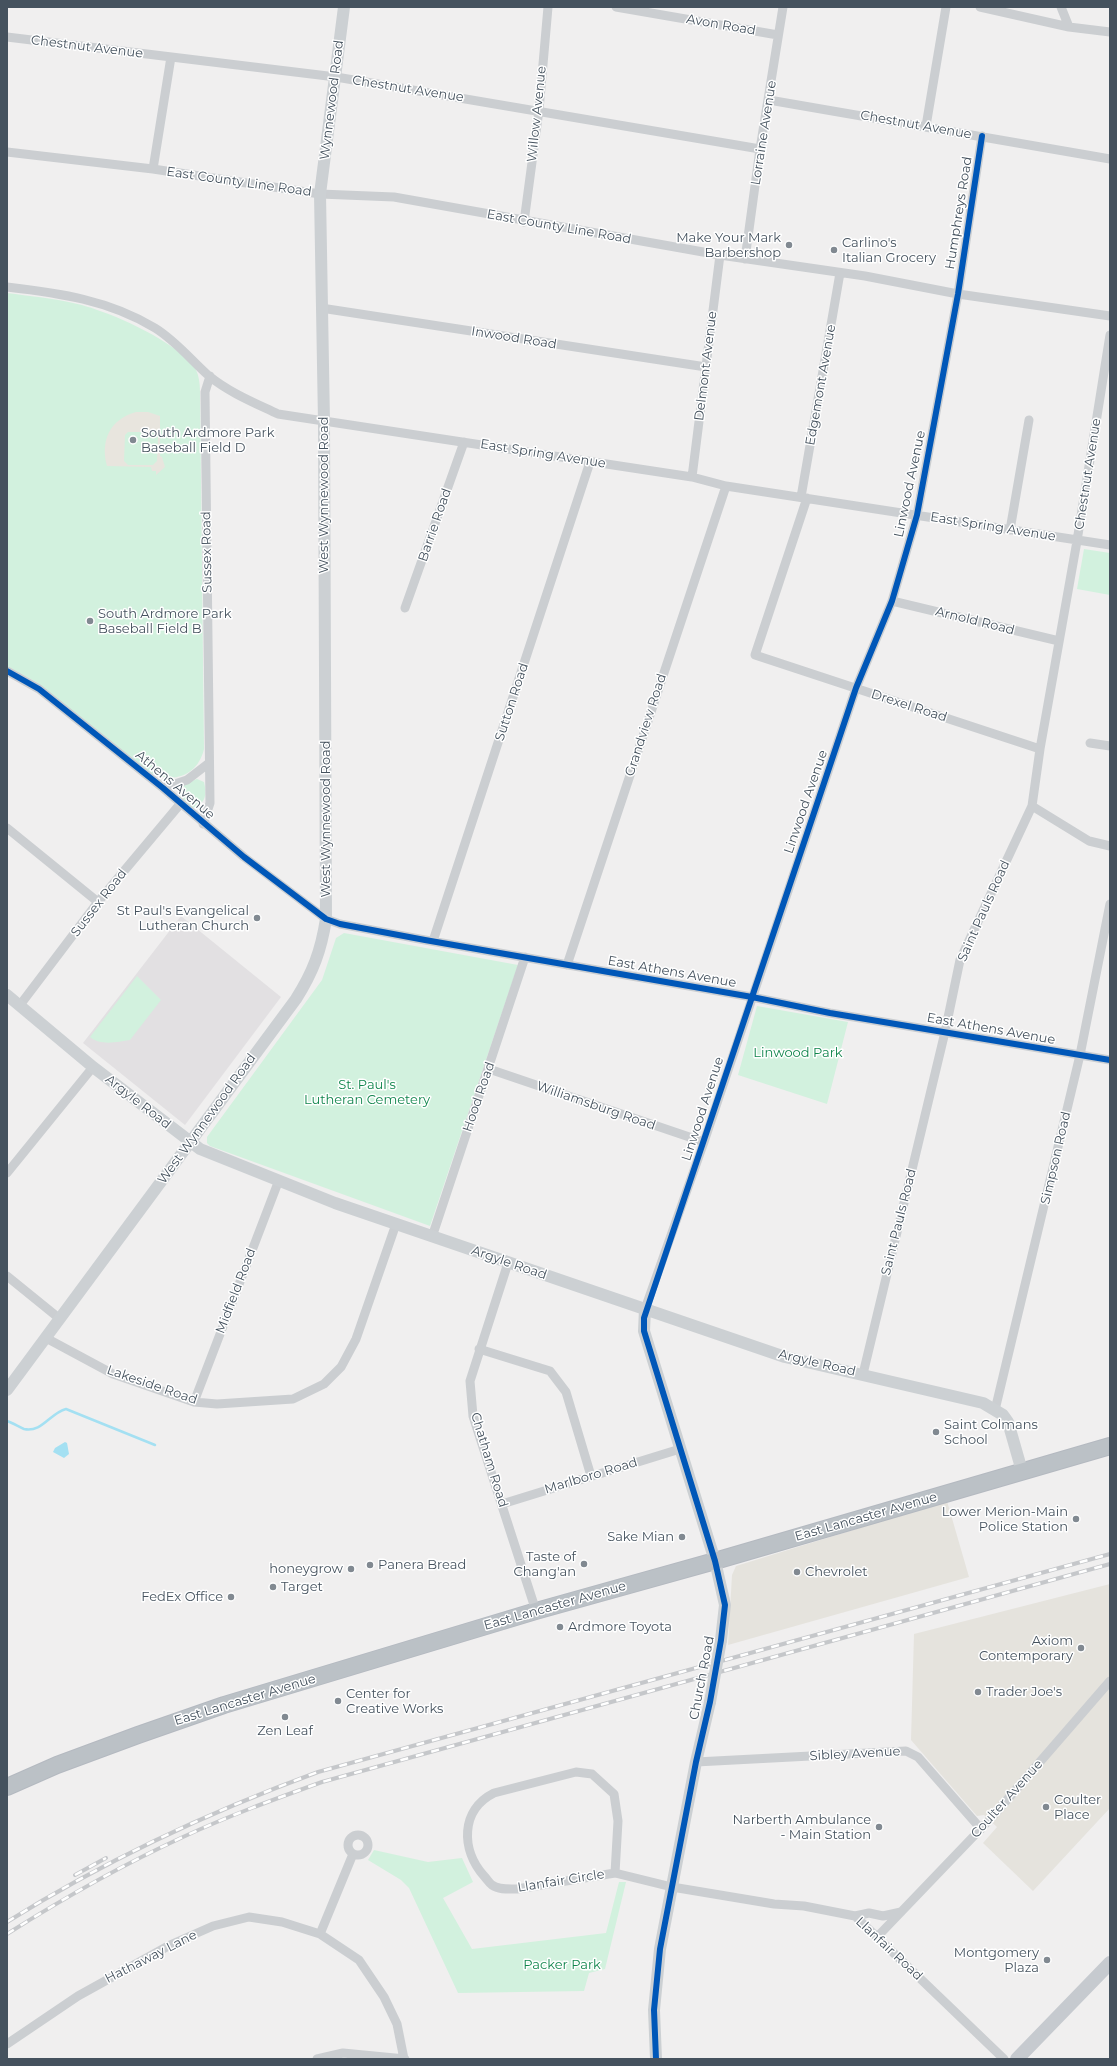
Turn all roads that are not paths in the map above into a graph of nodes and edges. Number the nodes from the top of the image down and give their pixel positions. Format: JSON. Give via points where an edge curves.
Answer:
{"nodes":[{"id":1,"x":344,"y":7,"type":"edge"},
{"id":2,"x":548,"y":7,"type":"edge"},
{"id":3,"x":616,"y":7,"type":"edge"},
{"id":4,"x":783,"y":7,"type":"edge"},
{"id":5,"x":946,"y":7,"type":"edge"},
{"id":6,"x":980,"y":7,"type":"edge"},
{"id":7,"x":1061,"y":7,"type":"edge"},
{"id":8,"x":1069,"y":27,"type":"junction"},
{"id":9,"x":1110,"y":32,"type":"edge"},
{"id":10,"x":778,"y":35,"type":"junction"},
{"id":11,"x":7,"y":37,"type":"edge"},
{"id":12,"x":171,"y":57,"type":"junction"},
{"id":13,"x":336,"y":77,"type":"junction"},
{"id":14,"x":769,"y":100,"type":"junction"},
{"id":15,"x":539,"y":110,"type":"junction"},
{"id":16,"x":926,"y":126,"type":"junction"},
{"id":17,"x":982,"y":136,"type":"junction"},
{"id":18,"x":760,"y":149,"type":"junction"},
{"id":19,"x":7,"y":152,"type":"edge"},
{"id":20,"x":1110,"y":159,"type":"edge"},
{"id":21,"x":153,"y":169,"type":"junction"},
{"id":22,"x":320,"y":194,"type":"junction"},
{"id":23,"x":524,"y":222,"type":"junction"},
{"id":24,"x":720,"y":255,"type":"junction"},
{"id":25,"x":745,"y":259,"type":"junction"},
{"id":26,"x":840,"y":273,"type":"junction"},
{"id":27,"x":7,"y":286,"type":"edge"},
{"id":28,"x":958,"y":294,"type":"junction"},
{"id":29,"x":321,"y":308,"type":"junction"},
{"id":30,"x":1110,"y":316,"type":"edge"},
{"id":31,"x":1110,"y":335,"type":"edge"},
{"id":32,"x":706,"y":368,"type":"junction"},
{"id":33,"x":210,"y":376,"type":"junction"},
{"id":34,"x":1029,"y":420,"type":"dead end"},
{"id":35,"x":324,"y":422,"type":"junction"},
{"id":36,"x":464,"y":442,"type":"junction"},
{"id":37,"x":590,"y":462,"type":"junction"},
{"id":38,"x":692,"y":477,"type":"junction"},
{"id":39,"x":726,"y":486,"type":"junction"},
{"id":40,"x":804,"y":498,"type":"junction"},
{"id":41,"x":917,"y":515,"type":"junction"},
{"id":42,"x":1010,"y":530,"type":"junction"},
{"id":43,"x":1077,"y":541,"type":"junction"},
{"id":44,"x":1110,"y":545,"type":"edge"},
{"id":45,"x":892,"y":601,"type":"junction"},
{"id":46,"x":405,"y":608,"type":"dead end"},
{"id":47,"x":1059,"y":642,"type":"junction"},
{"id":48,"x":755,"y":655,"type":"joint"},
{"id":49,"x":7,"y":671,"type":"edge"},
{"id":50,"x":856,"y":688,"type":"junction"},
{"id":51,"x":1090,"y":743,"type":"dead end"},
{"id":52,"x":1110,"y":746,"type":"edge"},
{"id":53,"x":1040,"y":749,"type":"junction"},
{"id":54,"x":209,"y":763,"type":"junction"},
{"id":55,"x":163,"y":788,"type":"junction"},
{"id":56,"x":181,"y":803,"type":"junction"},
{"id":57,"x":1032,"y":806,"type":"junction"},
{"id":58,"x":203,"y":824,"type":"junction"},
{"id":59,"x":7,"y":828,"type":"edge"},
{"id":60,"x":1110,"y":846,"type":"edge"},
{"id":61,"x":98,"y":902,"type":"junction"},
{"id":62,"x":1110,"y":904,"type":"edge"},
{"id":63,"x":326,"y":919,"type":"junction"},
{"id":64,"x":433,"y":941,"type":"junction"},
{"id":65,"x":525,"y":957,"type":"junction"},
{"id":66,"x":567,"y":965,"type":"junction"},
{"id":67,"x":7,"y":995,"type":"edge"},
{"id":68,"x":752,"y":998,"type":"junction"},
{"id":69,"x":20,"y":1005,"type":"junction"},
{"id":70,"x":945,"y":1032,"type":"junction"},
{"id":71,"x":1080,"y":1055,"type":"junction"},
{"id":72,"x":1110,"y":1060,"type":"edge"},
{"id":73,"x":93,"y":1067,"type":"junction"},
{"id":74,"x":489,"y":1069,"type":"junction"},
{"id":75,"x":190,"y":1142,"type":"junction"},
{"id":76,"x":704,"y":1142,"type":"junction"},
{"id":77,"x":7,"y":1173,"type":"edge"},
{"id":78,"x":279,"y":1180,"type":"junction"},
{"id":79,"x":396,"y":1224,"type":"junction"},
{"id":80,"x":432,"y":1237,"type":"junction"},
{"id":81,"x":508,"y":1263,"type":"junction"},
{"id":82,"x":7,"y":1276,"type":"edge"},
{"id":83,"x":645,"y":1309,"type":"junction"},
{"id":84,"x":60,"y":1319,"type":"junction"},
{"id":85,"x":46,"y":1338,"type":"junction"},
{"id":86,"x":479,"y":1348,"type":"junction"},
{"id":87,"x":863,"y":1374,"type":"junction"},
{"id":88,"x":7,"y":1390,"type":"edge"},
{"id":89,"x":194,"y":1402,"type":"junction"},
{"id":90,"x":995,"y":1410,"type":"junction"},
{"id":91,"x":1110,"y":1446,"type":"edge"},
{"id":92,"x":680,"y":1449,"type":"junction"},
{"id":93,"x":1022,"y":1471,"type":"junction"},
{"id":94,"x":591,"y":1476,"type":"junction"},
{"id":95,"x":502,"y":1504,"type":"junction"},
{"id":96,"x":715,"y":1561,"type":"junction"},
{"id":97,"x":536,"y":1611,"type":"junction"},
{"id":98,"x":1110,"y":1682,"type":"edge"},
{"id":99,"x":696,"y":1762,"type":"junction"},
{"id":100,"x":7,"y":1787,"type":"edge"},
{"id":101,"x":982,"y":1828,"type":"junction"},
{"id":102,"x":353,"y":1854,"type":"dead end"},
{"id":103,"x":615,"y":1873,"type":"junction"},
{"id":104,"x":672,"y":1887,"type":"junction"},
{"id":105,"x":901,"y":1912,"type":"junction"},
{"id":106,"x":855,"y":1916,"type":"junction"},
{"id":107,"x":320,"y":1934,"type":"junction"},
{"id":108,"x":878,"y":1936,"type":"junction"},
{"id":109,"x":1110,"y":1963,"type":"edge"},
{"id":110,"x":7,"y":2044,"type":"edge"},
{"id":111,"x":317,"y":2059,"type":"edge"},
{"id":112,"x":405,"y":2059,"type":"edge"},
{"id":113,"x":656,"y":2059,"type":"edge"},
{"id":114,"x":1004,"y":2059,"type":"edge"},
{"id":115,"x":1017,"y":2059,"type":"edge"}],
"edges":[{"from":1,"to":13,"type":"street","name":"Wynnewood Road"},
{"from":2,"to":15,"type":"street","name":"Willow Avenue"},
{"from":3,"to":10,"type":"street","name":"Avon Road"},
{"from":4,"to":10,"type":"street","name":"Lorraine Avenue"},
{"from":5,"to":16,"type":"street"},
{"from":6,"to":8,"type":"street"},
{"from":7,"to":8,"type":"street"},
{"from":8,"to":9,"type":"street"},
{"from":10,"to":14,"type":"street","name":"Lorraine Avenue"},
{"from":11,"to":12,"type":"street","name":"Chestnut Avenue"},
{"from":12,"to":13,"type":"street","name":"Chestnut Avenue"},
{"from":12,"to":21,"type":"street"},
{"from":13,"to":15,"type":"street","name":"Chestnut Avenue"},
{"from":13,"to":22,"type":"street","name":"Wynnewood Road"},
{"from":14,"to":16,"type":"street","name":"Chestnut Avenue"},
{"from":14,"to":18,"type":"street","name":"Lorraine Avenue"},
{"from":15,"to":18,"type":"street","name":"Chestnut Avenue"},
{"from":15,"to":23,"type":"street","name":"Willow Avenue"},
{"from":16,"to":17,"type":"street","name":"Chestnut Avenue"},
{"from":17,"to":20,"type":"street","name":"Chestnut Avenue"},
{"from":17,"to":28,"type":"street","name":"Humphreys Road"},
{"from":18,"to":25,"type":"street","name":"Lorraine Avenue"},
{"from":19,"to":21,"type":"street","name":"East County Line Road"},
{"from":21,"to":22,"type":"street","name":"East County Line Road"},
{"from":22,"to":23,"type":"street","name":"East County Line Road","via":[[394,197]]},
{"from":22,"to":29,"type":"street","name":"West Wynnewood Road"},
{"from":23,"to":24,"type":"street","name":"East County Line Road"},
{"from":24,"to":25,"type":"street","name":"East County Line Road"},
{"from":24,"to":32,"type":"street","name":"Delmont Avenue"},
{"from":25,"to":26,"type":"street","name":"East County Line Road"},
{"from":26,"to":28,"type":"street","name":"East County Line Road"},
{"from":26,"to":40,"type":"street","name":"Edgemont Avenue"},
{"from":27,"to":33,"type":"street","name":"East Spring Avenue","via":[[82,298],[131,315],[164,335]]},
{"from":28,"to":30,"type":"street","name":"East County Line Road"},
{"from":28,"to":41,"type":"street","name":"Linwood Avenue"},
{"from":29,"to":32,"type":"street","name":"Inwood Road"},
{"from":29,"to":35,"type":"street","name":"West Wynnewood Road"},
{"from":31,"to":43,"type":"street","name":"Chestnut Avenue"},
{"from":32,"to":38,"type":"street","name":"Delmont Avenue"},
{"from":33,"to":35,"type":"street","name":"East Spring Avenue","via":[[237,394],[278,414]]},
{"from":33,"to":54,"type":"street","name":"Sussex Road","via":[[205,392]]},
{"from":34,"to":42,"type":"street"},
{"from":35,"to":36,"type":"street","name":"East Spring Avenue"},
{"from":35,"to":63,"type":"street","name":"West Wynnewood Road"},
{"from":36,"to":37,"type":"street","name":"East Spring Avenue"},
{"from":36,"to":46,"type":"street","name":"Barrie Road"},
{"from":37,"to":38,"type":"street","name":"East Spring Avenue"},
{"from":37,"to":64,"type":"street","name":"Sutton Road"},
{"from":38,"to":39,"type":"street","name":"East Spring Avenue"},
{"from":39,"to":40,"type":"street","name":"East Spring Avenue"},
{"from":39,"to":66,"type":"street","name":"Grandview Road"},
{"from":40,"to":41,"type":"street","name":"East Spring Avenue"},
{"from":40,"to":48,"type":"street","name":"Edgemont Avenue"},
{"from":41,"to":42,"type":"street","name":"East Spring Avenue"},
{"from":41,"to":45,"type":"street","name":"Linwood Avenue"},
{"from":42,"to":43,"type":"street","name":"East Spring Avenue"},
{"from":43,"to":44,"type":"street","name":"East Spring Avenue"},
{"from":43,"to":47,"type":"street","name":"Saint Pauls Road"},
{"from":45,"to":47,"type":"street","name":"Arnold Road"},
{"from":45,"to":50,"type":"street","name":"Linwood Avenue"},
{"from":47,"to":53,"type":"street","name":"Saint Pauls Road"},
{"from":48,"to":50,"type":"street","name":"Drexel Road"},
{"from":49,"to":55,"type":"street","name":"Athens Avenue","via":[[39,689]]},
{"from":50,"to":53,"type":"street","name":"Drexel Road"},
{"from":50,"to":68,"type":"street","name":"Linwood Avenue"},
{"from":51,"to":52,"type":"street"},
{"from":53,"to":57,"type":"street","name":"Saint Pauls Road"},
{"from":54,"to":55,"type":"street","via":[[187,780]]},
{"from":54,"to":58,"type":"street","name":"Sussex Road","via":[[210,803]]},
{"from":55,"to":56,"type":"street","name":"Athens Avenue"},
{"from":56,"to":58,"type":"street","name":"Athens Avenue"},
{"from":56,"to":61,"type":"street","name":"Sussex Road"},
{"from":57,"to":60,"type":"street","via":[[1089,841]]},
{"from":57,"to":70,"type":"street","name":"Saint Pauls Road","via":[[960,960]]},
{"from":58,"to":63,"type":"street","name":"Athens Avenue"},
{"from":59,"to":61,"type":"street"},
{"from":61,"to":69,"type":"street","name":"Sussex Road"},
{"from":62,"to":71,"type":"street","name":"Simpson Road"},
{"from":63,"to":64,"type":"street","name":"East Athens Avenue","via":[[340,924]]},
{"from":63,"to":75,"type":"street","name":"West Wynnewood Road","via":[[321,947],[309,978]]},
{"from":64,"to":65,"type":"street","name":"East Athens Avenue"},
{"from":65,"to":66,"type":"street","name":"East Athens Avenue"},
{"from":65,"to":74,"type":"street","name":"Hood Road"},
{"from":66,"to":68,"type":"street","name":"East Athens Avenue"},
{"from":67,"to":69,"type":"street","name":"Argyle Road"},
{"from":68,"to":70,"type":"street","name":"East Athens Avenue"},
{"from":68,"to":76,"type":"street","name":"Linwood Avenue"},
{"from":69,"to":73,"type":"street","name":"Argyle Road"},
{"from":70,"to":71,"type":"street","name":"East Athens Avenue"},
{"from":70,"to":87,"type":"street","name":"Saint Pauls Road"},
{"from":71,"to":72,"type":"street","name":"East Athens Avenue"},
{"from":71,"to":90,"type":"street","name":"Simpson Road"},
{"from":73,"to":75,"type":"street","name":"Argyle Road"},
{"from":73,"to":77,"type":"street"},
{"from":74,"to":76,"type":"street","name":"Williamsburg Road"},
{"from":74,"to":80,"type":"street","name":"Hood Road"},
{"from":75,"to":78,"type":"street","name":"Argyle Road","via":[[200,1149]]},
{"from":75,"to":84,"type":"street","name":"West Wynnewood Road"},
{"from":76,"to":83,"type":"street","name":"Linwood Avenue"},
{"from":78,"to":79,"type":"street","name":"Argyle Road"},
{"from":78,"to":89,"type":"street","name":"Midfield Road"},
{"from":79,"to":80,"type":"street","name":"Argyle Road"},
{"from":79,"to":89,"type":"street","name":"Lakeside Road","via":[[356,1339],[341,1367],[324,1384],[293,1399],[279,1402]]},
{"from":80,"to":81,"type":"street","name":"Argyle Road"},
{"from":81,"to":83,"type":"street","name":"Argyle Road"},
{"from":81,"to":86,"type":"street","name":"Chatham Road"},
{"from":82,"to":84,"type":"street"},
{"from":83,"to":87,"type":"street","name":"Argyle Road","via":[[785,1357]]},
{"from":83,"to":92,"type":"street","name":"Church Road","via":[[644,1331]]},
{"from":84,"to":85,"type":"street","name":"West Wynnewood Road"},
{"from":85,"to":88,"type":"street","name":"West Wynnewood Road"},
{"from":85,"to":89,"type":"street","name":"Lakeside Road","via":[[113,1374]]},
{"from":86,"to":94,"type":"street","via":[[550,1371],[566,1392]]},
{"from":86,"to":95,"type":"street","name":"Chatham Road","via":[[470,1380],[473,1416]]},
{"from":87,"to":90,"type":"street","name":"Argyle Road","via":[[983,1403]]},
{"from":90,"to":93,"type":"street","name":"Argyle Road","via":[[1008,1422]]},
{"from":91,"to":93,"type":"highway","name":"East Lancaster Avenue"},
{"from":92,"to":94,"type":"street","name":"Marlboro Road"},
{"from":92,"to":96,"type":"street","name":"Church Road"},
{"from":93,"to":96,"type":"highway","name":"East Lancaster Avenue"},
{"from":94,"to":95,"type":"street","name":"Marlboro Road"},
{"from":95,"to":97,"type":"street","name":"Chatham Road"},
{"from":96,"to":97,"type":"highway","name":"East Lancaster Avenue"},
{"from":96,"to":99,"type":"street","name":"Church Road","bridge":true,"via":[[725,1605],[722,1640]]},
{"from":97,"to":100,"type":"highway","name":"East Lancaster Avenue","via":[[224,1705],[138,1734]]},
{"from":98,"to":101,"type":"street","name":"Coulter Avenue"},
{"from":99,"to":101,"type":"street","name":"Sibley Avenue","via":[[906,1751],[918,1758]]},
{"from":99,"to":104,"type":"street","name":"Church Road"},
{"from":101,"to":105,"type":"street","name":"Coulter Avenue"},
{"from":102,"to":107,"type":"street"},
{"from":103,"to":103,"type":"street","name":"Llanfair Circle","via":[[517,1889],[493,1886],[474,1862],[469,1850],[467,1831],[471,1814],[494,1792],[576,1772],[592,1774],[614,1794],[618,1821]]},
{"from":103,"to":104,"type":"street","name":"Llanfair Circle"},
{"from":104,"to":106,"type":"street","name":"Llanfair Road"},
{"from":104,"to":113,"type":"street","name":"Church Road","via":[[656,1984]]},
{"from":105,"to":106,"type":"street","via":[[883,1916],[869,1913]]},
{"from":105,"to":108,"type":"street","name":"Coulter Avenue"},
{"from":106,"to":108,"type":"street","name":"Llanfair Road"},
{"from":107,"to":110,"type":"street","name":"Hathaway Lane","via":[[282,1922],[249,1917],[214,1926],[170,1945],[78,1996]]},
{"from":107,"to":112,"type":"street","name":"Hathaway Lane","via":[[359,1960],[384,1997],[397,2024]]},
{"from":108,"to":114,"type":"street","name":"Llanfair Road"},
{"from":109,"to":115,"type":"main road"},
{"from":111,"to":112,"type":"street","via":[[342,2053]]}]}
